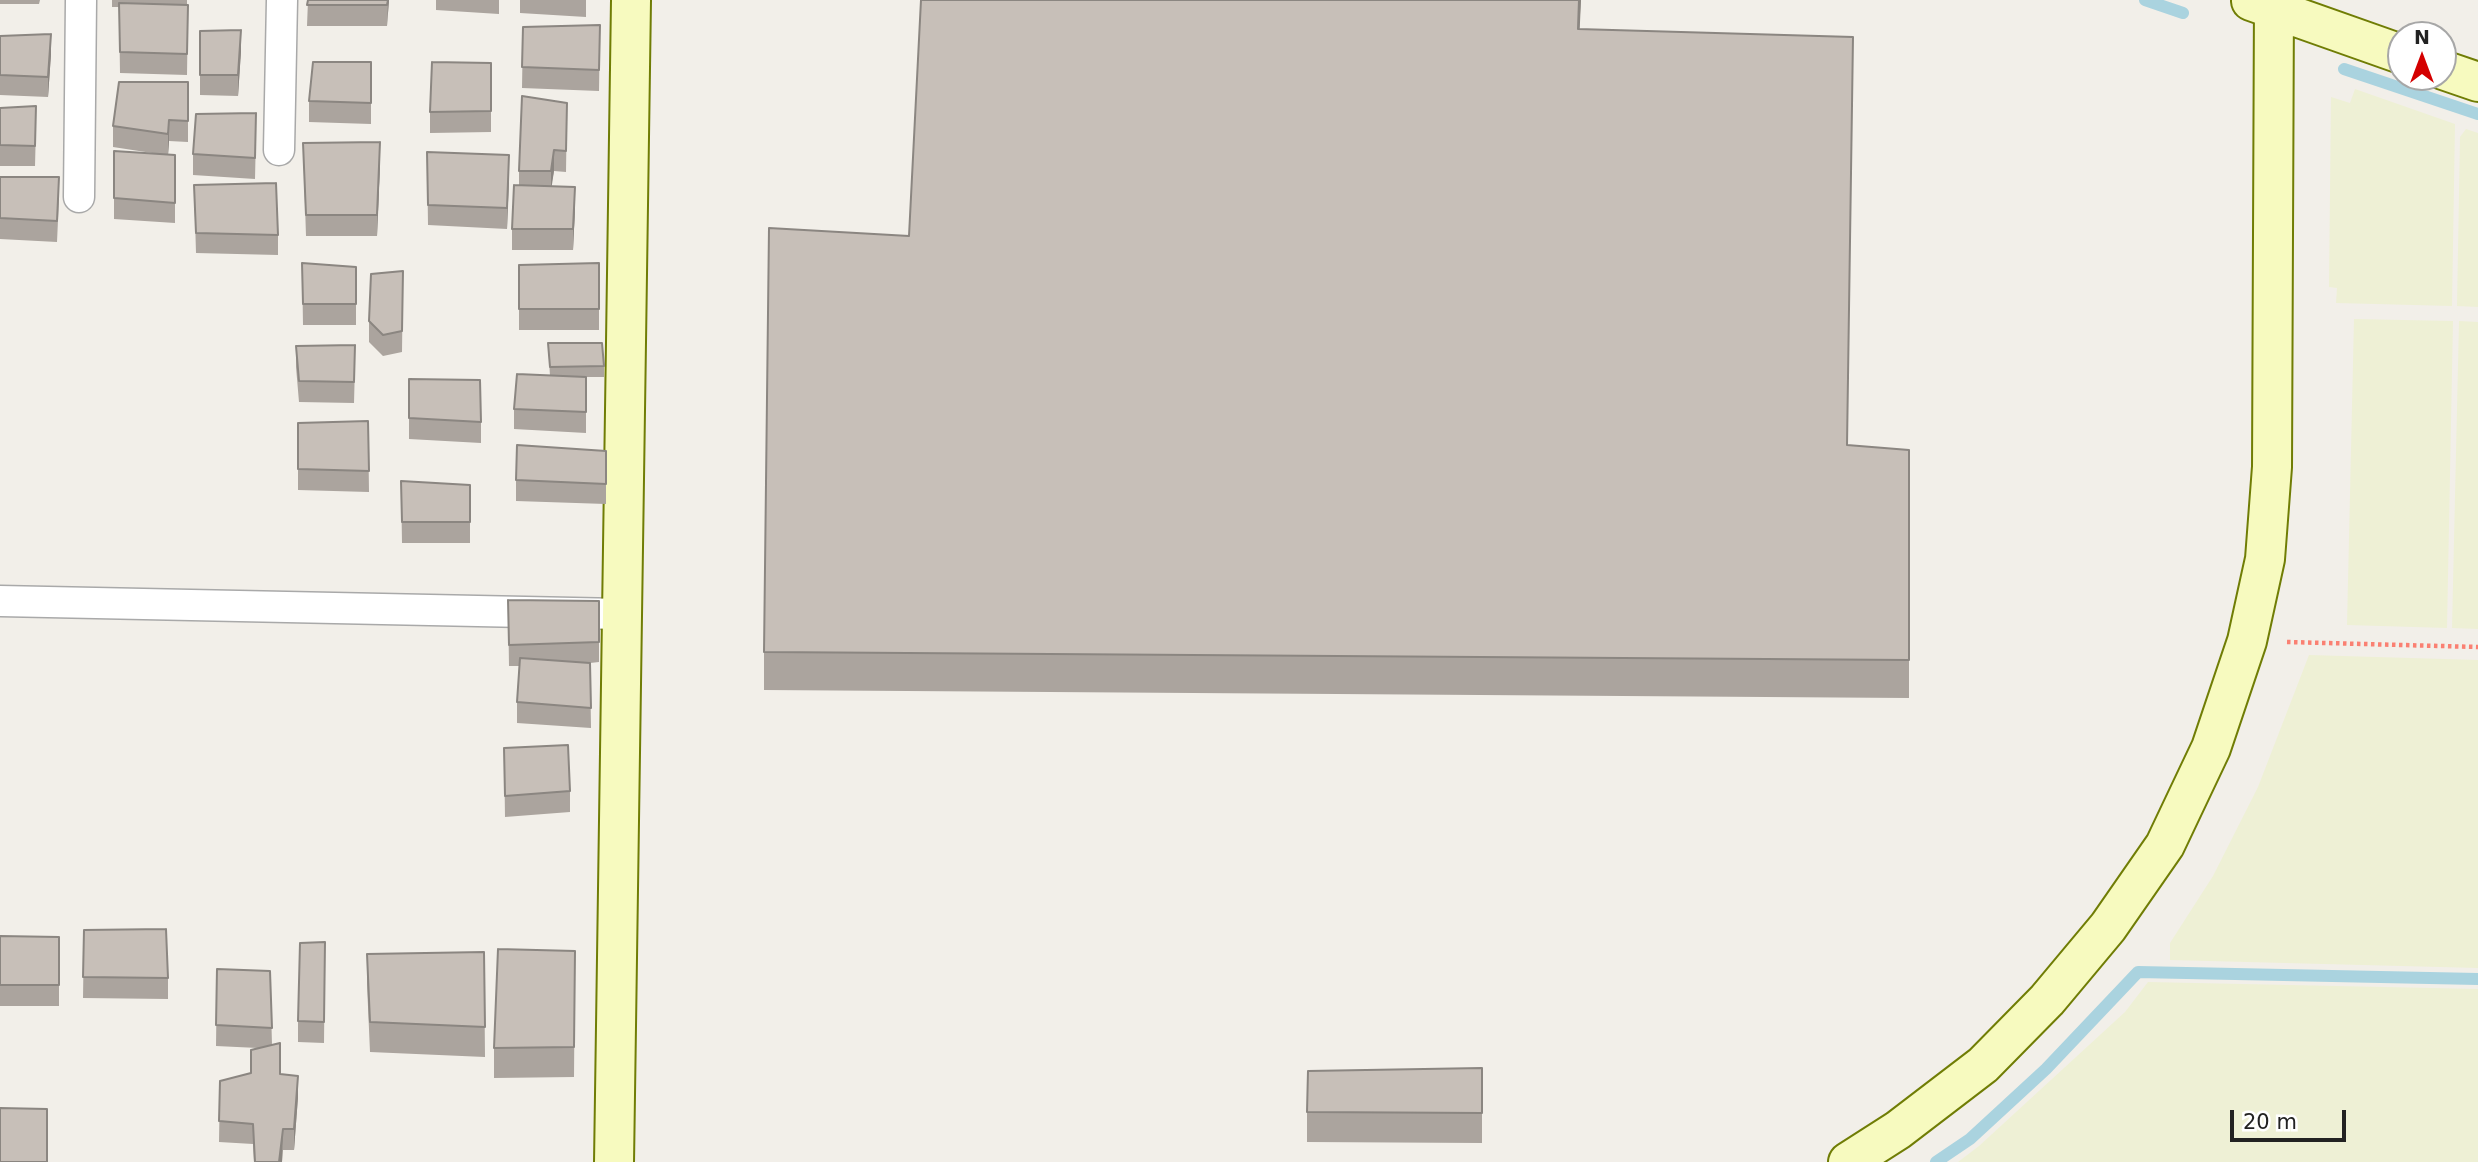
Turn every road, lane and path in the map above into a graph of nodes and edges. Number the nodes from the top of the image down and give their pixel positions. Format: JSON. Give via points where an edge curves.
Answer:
{"nodes":[{"id":1,"x":81,"y":0,"type":"edge"},
{"id":2,"x":282,"y":0,"type":"edge"},
{"id":3,"x":631,"y":0,"type":"edge"},
{"id":4,"x":2266,"y":3,"type":"edge"},
{"id":5,"x":2387,"y":49,"type":"edge"},
{"id":6,"x":2457,"y":75,"type":"edge"},
{"id":7,"x":2478,"y":82,"type":"edge"},
{"id":8,"x":279,"y":150,"type":"dead end"},
{"id":9,"x":79,"y":197,"type":"dead end"},
{"id":10,"x":0,"y":601,"type":"edge"},
{"id":11,"x":621,"y":614,"type":"junction"},
{"id":12,"x":2248,"y":641,"type":"junction"},
{"id":13,"x":2478,"y":648,"type":"edge"},
{"id":14,"x":614,"y":1162,"type":"edge"},
{"id":15,"x":1848,"y":1162,"type":"edge"}],
"edges":[{"from":1,"to":9,"type":"street"},
{"from":2,"to":8,"type":"street"},
{"from":3,"to":11,"type":"street"},
{"from":4,"to":5,"type":"street"},
{"from":4,"to":12,"type":"street","via":[[2272,467],[2264,559]]},
{"from":6,"to":7,"type":"street"},
{"from":10,"to":11,"type":"street"},
{"from":11,"to":14,"type":"street"},
{"from":12,"to":13,"type":"path"},
{"from":12,"to":15,"type":"street","via":[[2211,748],[2165,845],[2108,927],[2047,1000],[1983,1065]]}]}
